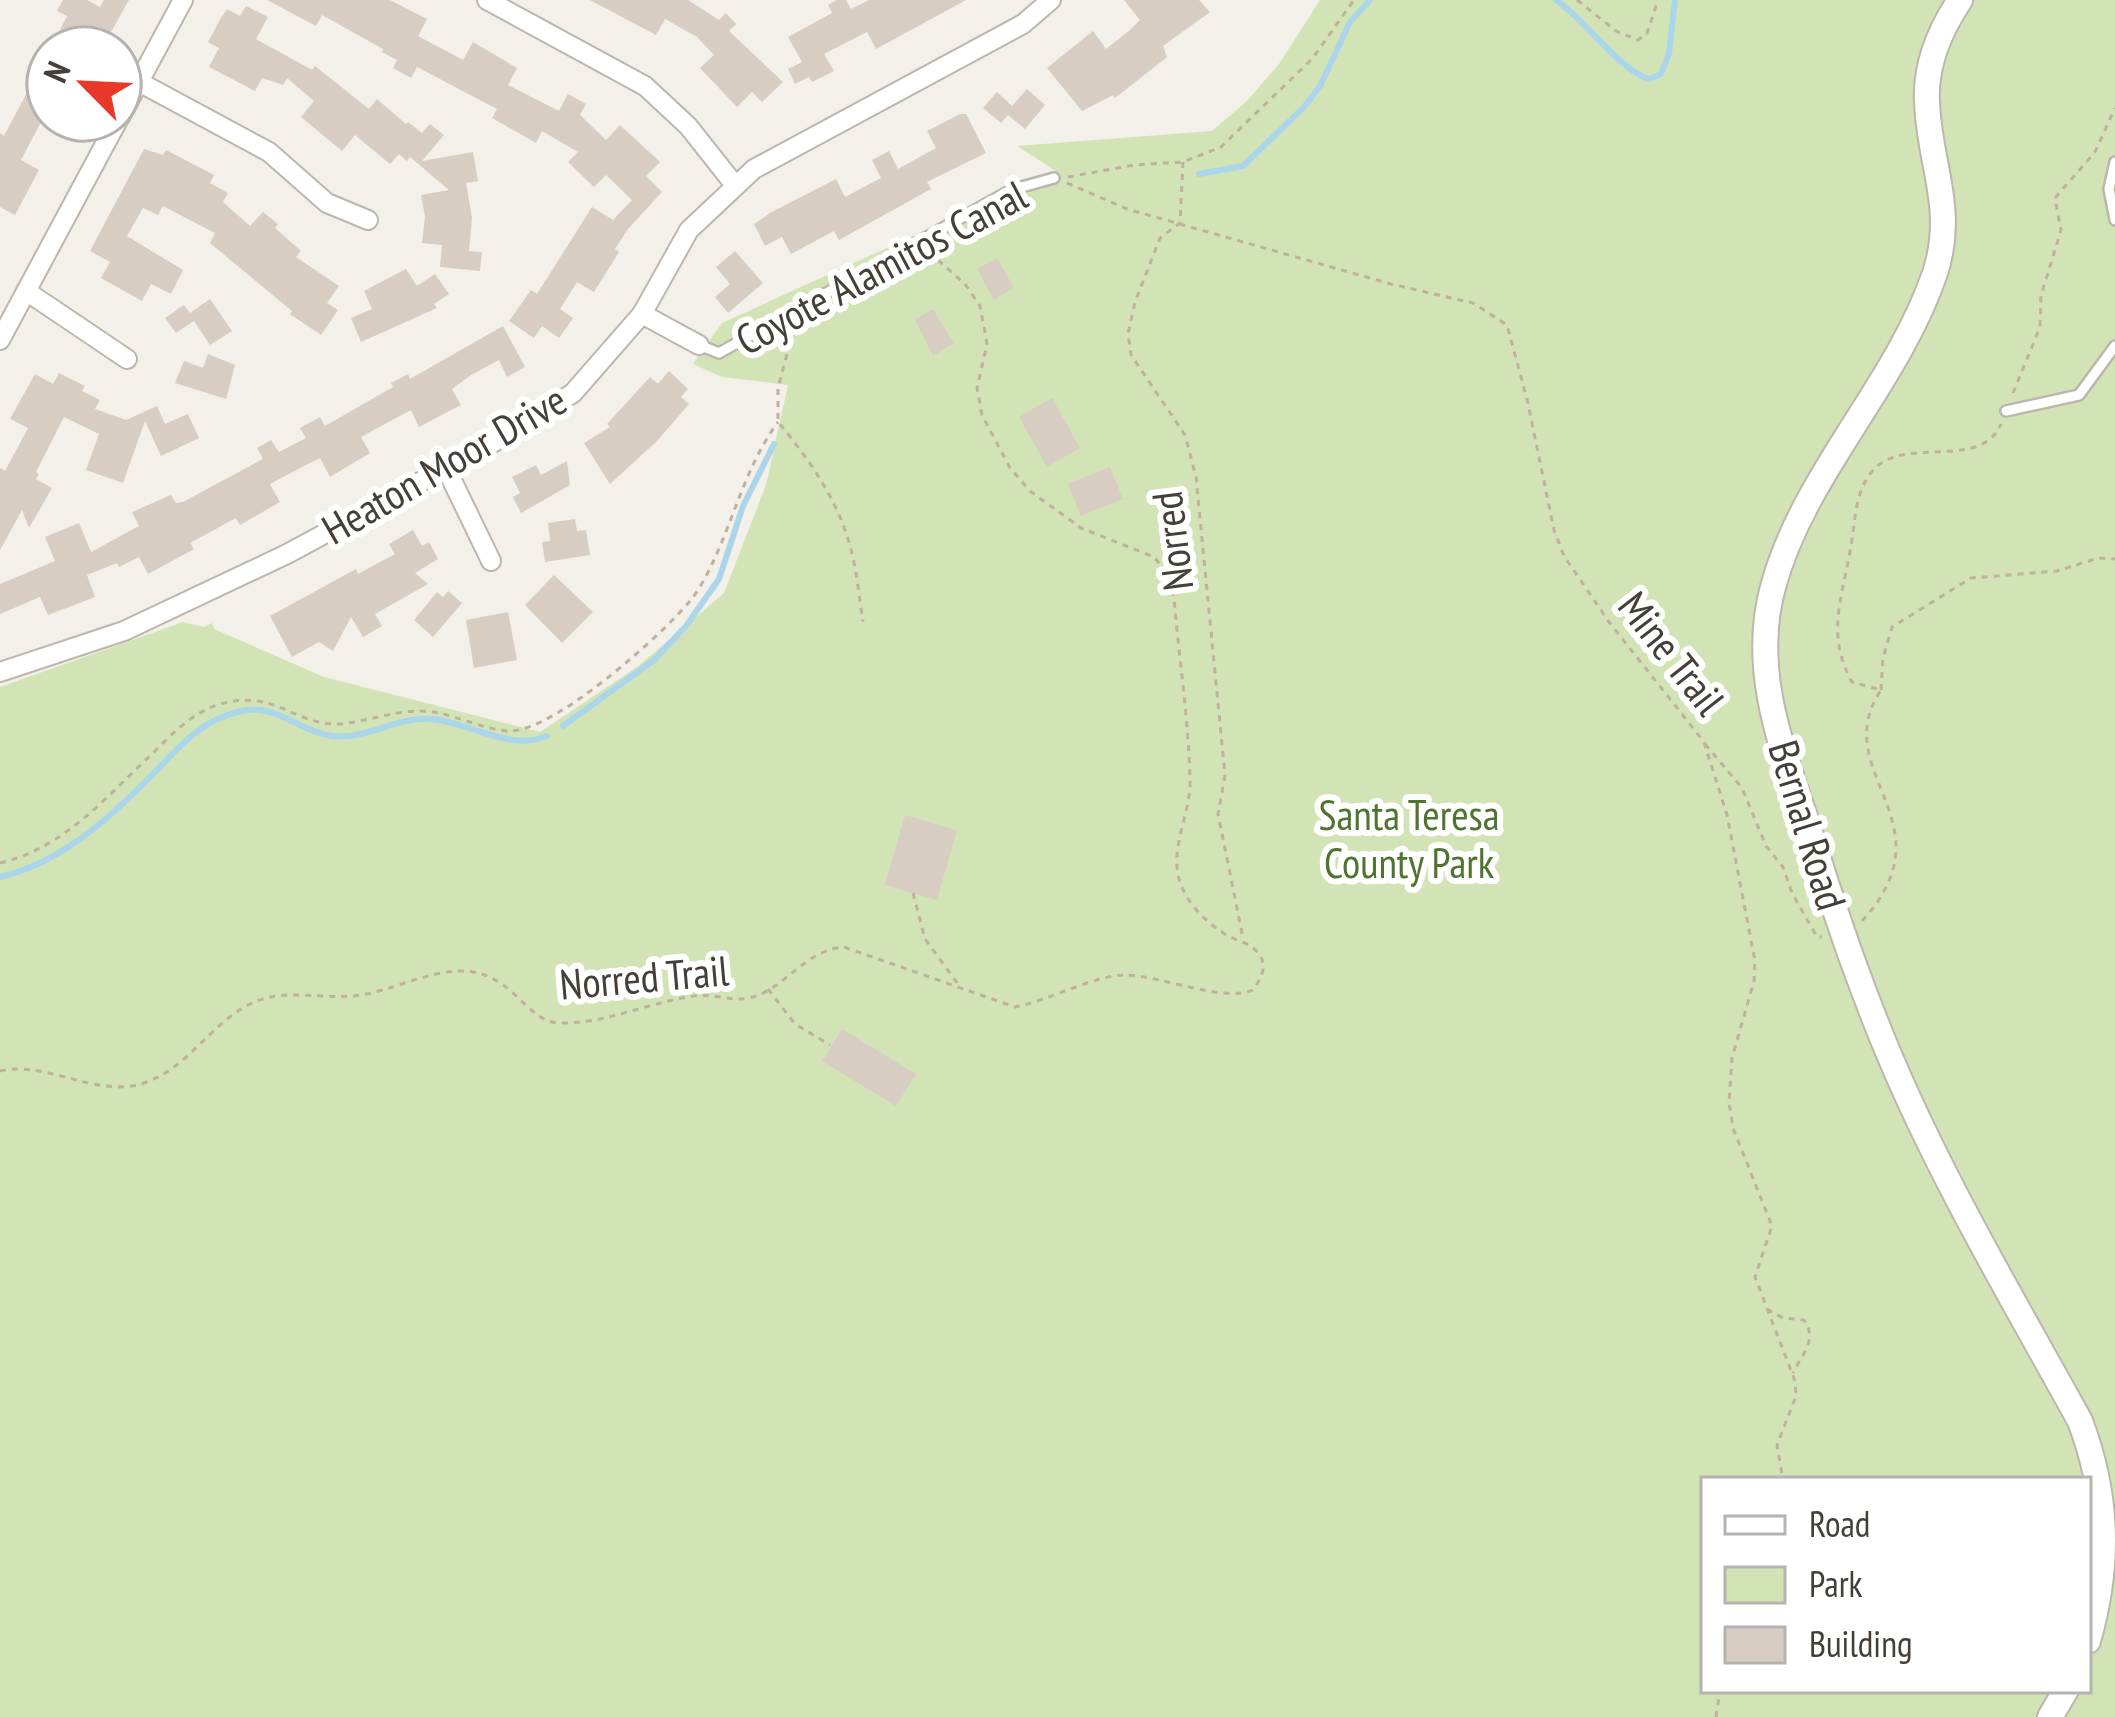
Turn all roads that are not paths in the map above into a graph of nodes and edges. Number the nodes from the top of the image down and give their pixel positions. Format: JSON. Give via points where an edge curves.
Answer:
{"nodes":[{"id":1,"x":183,"y":0,"type":"edge"},
{"id":2,"x":487,"y":0,"type":"edge"},
{"id":3,"x":1051,"y":0,"type":"edge"},
{"id":4,"x":1960,"y":0,"type":"edge"},
{"id":5,"x":144,"y":73,"type":"edge"},
{"id":6,"x":144,"y":85,"type":"edge"},
{"id":7,"x":105,"y":144,"type":"edge"},
{"id":8,"x":2115,"y":161,"type":"edge"},
{"id":9,"x":1054,"y":178,"type":"road end"},
{"id":10,"x":734,"y":184,"type":"junction"},
{"id":11,"x":368,"y":220,"type":"dead end"},
{"id":12,"x":2115,"y":220,"type":"edge"},
{"id":13,"x":26,"y":291,"type":"junction"},
{"id":14,"x":642,"y":314,"type":"junction"},
{"id":15,"x":0,"y":340,"type":"edge"},
{"id":16,"x":699,"y":345,"type":"joint"},
{"id":17,"x":2115,"y":346,"type":"edge"},
{"id":18,"x":127,"y":358,"type":"dead end"},
{"id":19,"x":2006,"y":411,"type":"road end"},
{"id":20,"x":445,"y":466,"type":"junction"},
{"id":21,"x":491,"y":561,"type":"dead end"},
{"id":22,"x":0,"y":672,"type":"edge"},
{"id":23,"x":2091,"y":1627,"type":"edge"}],
"edges":[{"from":1,"to":5,"type":"street"},
{"from":2,"to":10,"type":"street","via":[[646,86]]},
{"from":3,"to":10,"type":"street","name":"Heaton Moor Drive","via":[[1023,24]]},
{"from":4,"to":23,"type":"street","name":"Bernal Road","via":[[1928,76],[1945,208],[1937,266],[1912,328],[1783,557],[1763,656],[1784,753],[1867,1002],[1939,1163],[2080,1420],[2095,1462],[2103,1569]]},
{"from":6,"to":11,"type":"street","via":[[269,152],[327,202]]},
{"from":7,"to":13,"type":"street"},
{"from":8,"to":12,"type":"lane"},
{"from":9,"to":16,"type":"lane","name":"Coyote Alamitos Canal","via":[[1011,190],[719,353]]},
{"from":10,"to":14,"type":"street","name":"Heaton Moor Drive","via":[[689,230]]},
{"from":13,"to":15,"type":"street"},
{"from":13,"to":18,"type":"street"},
{"from":14,"to":16,"type":"street"},
{"from":14,"to":20,"type":"street","name":"Heaton Moor Drive","via":[[573,393]]},
{"from":17,"to":19,"type":"lane","via":[[2079,395]]},
{"from":20,"to":21,"type":"street"},
{"from":20,"to":22,"type":"street","name":"Heaton Moor Drive","via":[[124,631]]}]}
